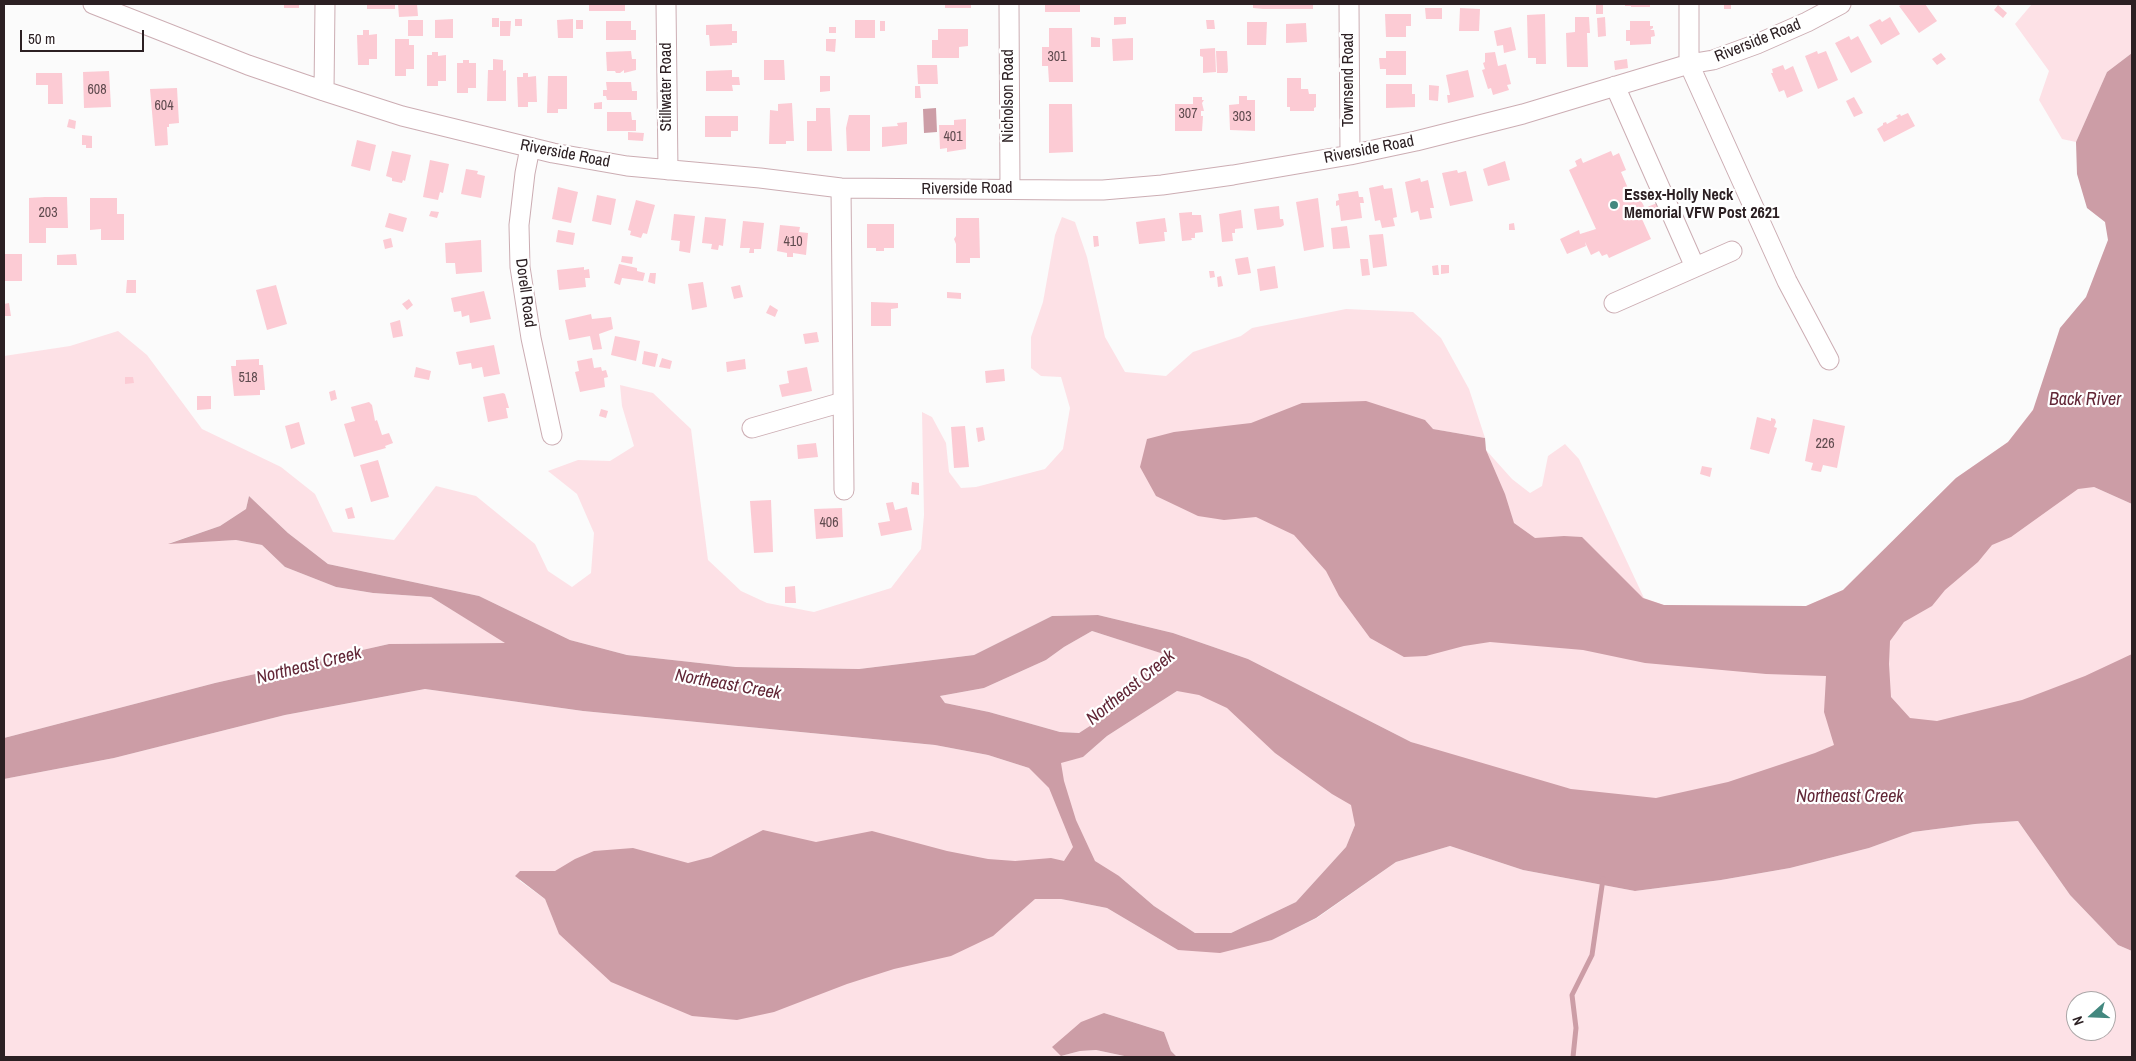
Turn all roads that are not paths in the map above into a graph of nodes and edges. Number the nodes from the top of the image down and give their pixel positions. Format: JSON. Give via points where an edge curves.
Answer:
{"nodes":[{"id":1,"x":93,"y":4,"type":"edge"},
{"id":2,"x":324,"y":4,"type":"edge"},
{"id":3,"x":666,"y":4,"type":"edge"},
{"id":4,"x":1009,"y":4,"type":"edge"},
{"id":5,"x":1349,"y":4,"type":"edge"},
{"id":6,"x":1689,"y":4,"type":"edge"},
{"id":7,"x":1841,"y":4,"type":"edge"},
{"id":8,"x":1689,"y":64,"type":"junction"},
{"id":9,"x":1616,"y":86,"type":"junction"},
{"id":10,"x":324,"y":91,"type":"junction"},
{"id":11,"x":530,"y":148,"type":"junction"},
{"id":12,"x":1350,"y":156,"type":"junction"},
{"id":13,"x":668,"y":170,"type":"junction"},
{"id":14,"x":841,"y":188,"type":"junction"},
{"id":15,"x":1010,"y":188,"type":"junction"},
{"id":16,"x":1732,"y":251,"type":"dead end"},
{"id":17,"x":1695,"y":267,"type":"junction"},
{"id":18,"x":1614,"y":303,"type":"dead end"},
{"id":19,"x":1829,"y":360,"type":"dead end"},
{"id":20,"x":843,"y":402,"type":"junction"},
{"id":21,"x":752,"y":428,"type":"dead end"},
{"id":22,"x":552,"y":435,"type":"dead end"},
{"id":23,"x":844,"y":490,"type":"dead end"}],
"edges":[{"from":1,"to":10,"type":"street","name":"Riverside Road"},
{"from":2,"to":10,"type":"street"},
{"from":3,"to":13,"type":"street","name":"Stillwater Road"},
{"from":4,"to":15,"type":"street","name":"Nicholson Road"},
{"from":5,"to":12,"type":"street","name":"Townsend Road"},
{"from":6,"to":8,"type":"street"},
{"from":7,"to":8,"type":"street","name":"Riverside Road","via":[[1757,44],[1713,60]]},
{"from":8,"to":9,"type":"street","name":"Riverside Road"},
{"from":8,"to":19,"type":"street","via":[[1787,280]]},
{"from":9,"to":12,"type":"street","name":"Riverside Road","via":[[1514,116]]},
{"from":9,"to":17,"type":"street"},
{"from":10,"to":11,"type":"street","name":"Riverside Road","via":[[402,116]]},
{"from":11,"to":13,"type":"street","name":"Riverside Road","via":[[588,160]]},
{"from":11,"to":22,"type":"street","name":"Dorell Road","via":[[519,225],[520,267]]},
{"from":12,"to":15,"type":"street","name":"Riverside Road","via":[[1162,185],[1103,190]]},
{"from":13,"to":14,"type":"street","name":"Riverside Road"},
{"from":14,"to":15,"type":"street","name":"Riverside Road"},
{"from":14,"to":20,"type":"street"},
{"from":16,"to":17,"type":"street"},
{"from":17,"to":18,"type":"street"},
{"from":20,"to":21,"type":"street"},
{"from":20,"to":23,"type":"street"}]}
